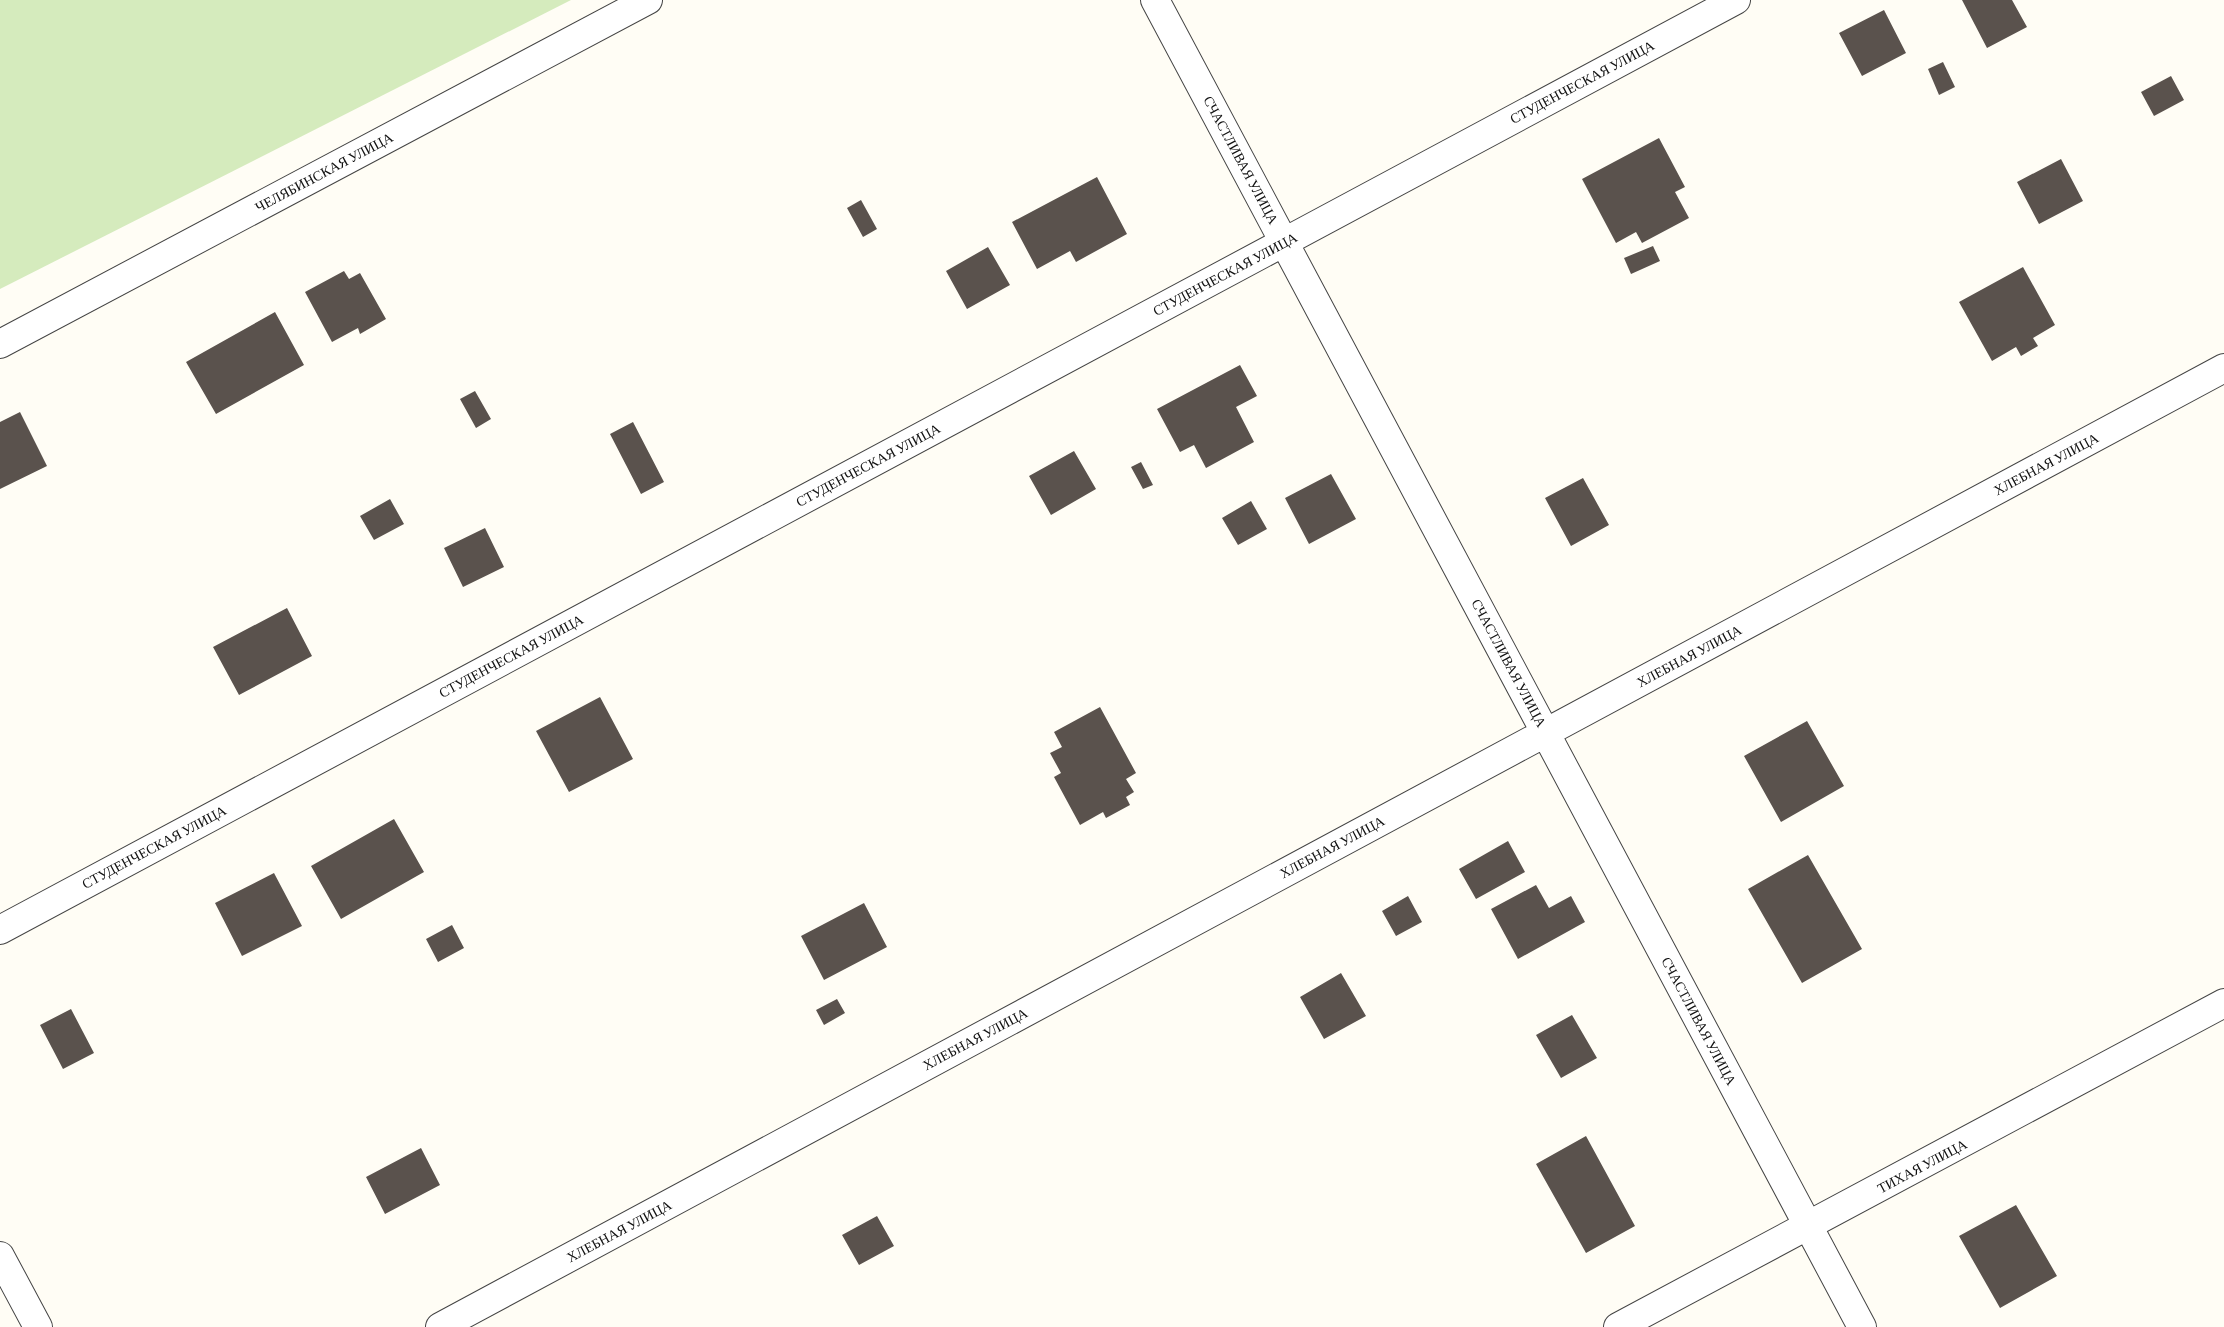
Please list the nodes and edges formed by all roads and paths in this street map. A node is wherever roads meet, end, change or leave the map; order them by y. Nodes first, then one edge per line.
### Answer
1 (648, 0) edge
2 (1156, 0) edge
3 (1736, 0) edge
4 (1284, 242) junction
5 (0, 344) edge
6 (2224, 368) edge
7 (1546, 733) junction
8 (0, 930) edge
9 (2224, 1003) edge
10 (1809, 1226) junction
11 (0, 1256) edge
12 (38, 1327) edge
13 (440, 1327) edge
14 (1618, 1327) edge
15 (1862, 1327) edge

1 - 5 street, ЧЕЛЯБИНСКАЯ УЛИЦА
2 - 4 street, СЧАСТЛИВАЯ УЛИЦА
3 - 4 street, СТУДЕНЧЕСКАЯ УЛИЦА
4 - 7 street, СЧАСТЛИВАЯ УЛИЦА
4 - 8 street, СТУДЕНЧЕСКАЯ УЛИЦА
6 - 7 street, ХЛЕБНАЯ УЛИЦА
7 - 10 street, СЧАСТЛИВАЯ УЛИЦА
7 - 13 street, ХЛЕБНАЯ УЛИЦА
9 - 10 street, ТИХАЯ УЛИЦА
10 - 14 street, ТИХАЯ УЛИЦА
10 - 15 street, СЧАСТЛИВАЯ УЛИЦА
11 - 12 street

